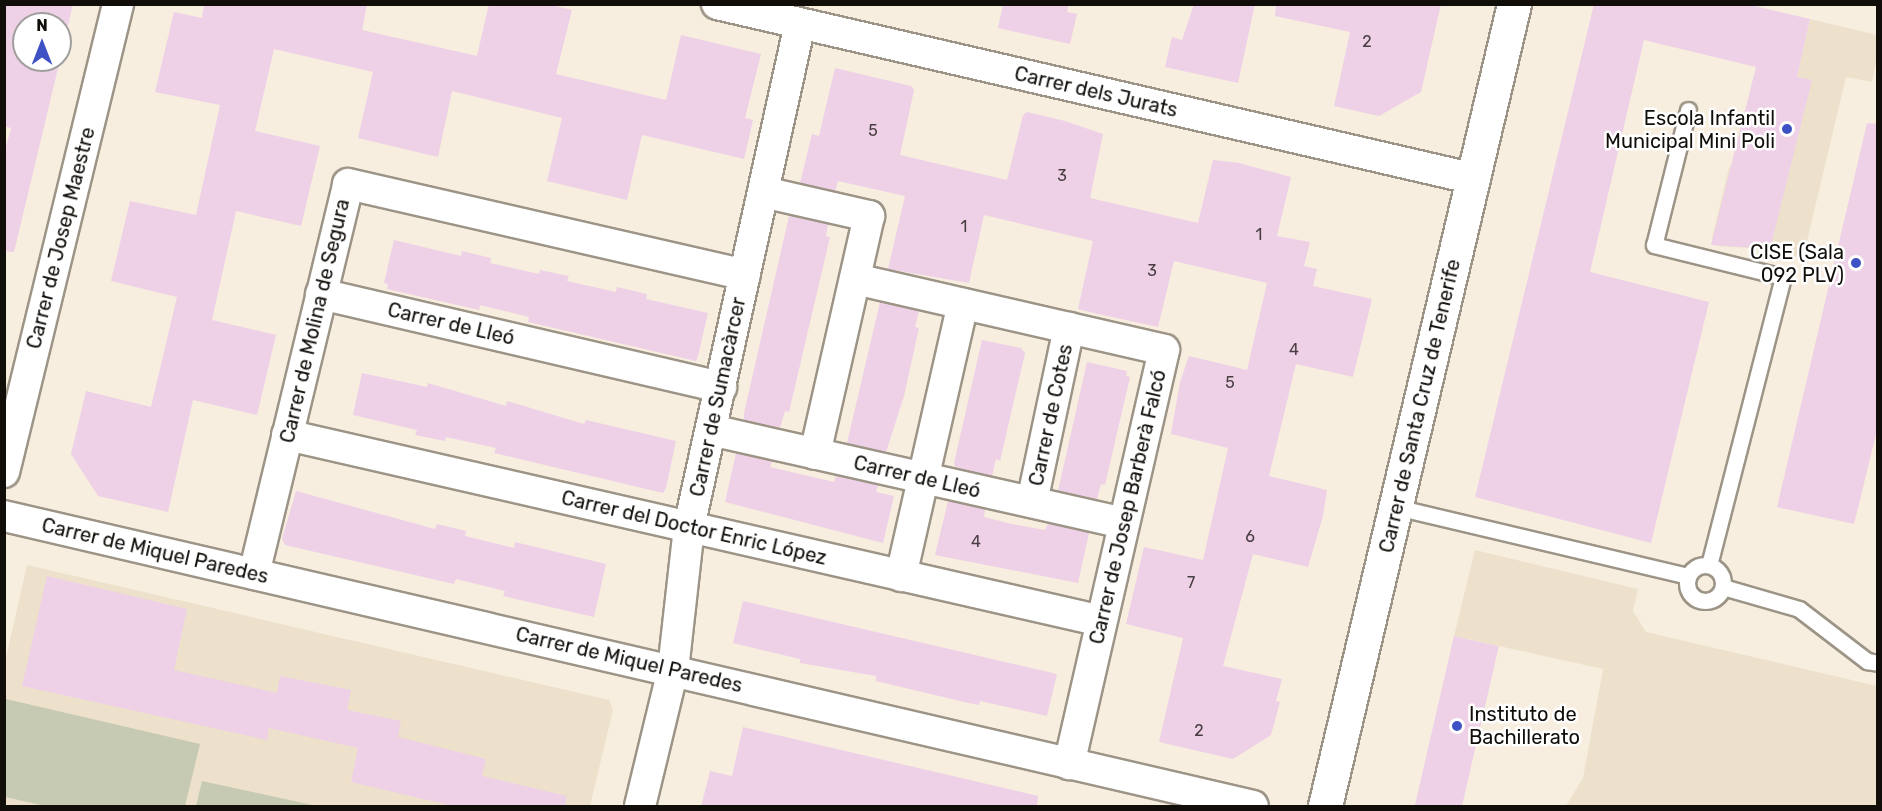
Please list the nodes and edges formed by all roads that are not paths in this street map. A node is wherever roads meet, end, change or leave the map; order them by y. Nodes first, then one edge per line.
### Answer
1 (118, 4) edge
2 (717, 4) edge
3 (1514, 4) edge
4 (800, 24) junction
5 (1688, 110) dead end
6 (1474, 179) junction
7 (763, 192) junction
8 (745, 275) junction
9 (855, 279) junction
10 (321, 294) junction
11 (963, 304) junction
12 (1069, 328) junction
13 (721, 387) junction
14 (711, 430) junction
15 (287, 435) junction
16 (815, 454) junction
17 (4, 472) edge
18 (923, 478) junction
19 (1032, 502) junction
20 (1396, 507) junction
21 (4, 516) edge
22 (1124, 523) junction
23 (689, 527) junction
24 (1709, 565) junction
25 (254, 574) junction
26 (901, 576) junction
27 (1688, 576) junction
28 (1723, 587) junction
29 (1101, 621) junction
30 (1878, 663) edge
31 (673, 670) junction
32 (1069, 764) junction
33 (640, 807) edge
34 (1253, 807) edge
35 (1325, 807) edge

1 - 17 street, Carrer de Josep Maestre
2 - 4 street, Carrer dels Jurats
3 - 6 street, Carrer de Santa Cruz de Tenerife
4 - 6 street, Carrer dels Jurats
4 - 7 street, Carrer de Sumacàrcer
5 - 24 lane
6 - 20 street, Carrer de Santa Cruz de Tenerife
7 - 8 street, Carrer de Sumacàrcer
7 - 9 street
8 - 10 street, Carrer de Molina de Segura
8 - 13 street, Carrer de Sumacàrcer
9 - 11 street, Carrer de Josep Barberà Falcó
9 - 16 street
10 - 13 street, Carrer de Lleó
10 - 15 street, Carrer de Molina de Segura
11 - 12 street, Carrer de Josep Barberà Falcó
11 - 18 street
12 - 19 street, Carrer de Cotes
12 - 22 street, Carrer de Josep Barberà Falcó
13 - 14 street, Carrer de Sumacàrcer
14 - 16 street, Carrer de Lleó
14 - 23 street, Carrer de Sumacàrcer
15 - 23 street, Carrer del Doctor Enric López
15 - 25 street, Carrer de Molina de Segura
16 - 18 street, Carrer de Lleó
18 - 19 street, Carrer de Lleó
18 - 26 street
19 - 22 street, Carrer de Lleó
20 - 27 lane
20 - 35 street, Carrer de Santa Cruz de Tenerife
21 - 25 street, Carrer de Miquel Paredes
22 - 29 street, Carrer de Josep Barberà Falcó
23 - 26 street, Carrer del Doctor Enric López
23 - 31 street, Carrer de Sumacàrcer
24 - 27 lane
24 - 28 lane
25 - 31 street, Carrer de Miquel Paredes
26 - 29 street, Carrer del Doctor Enric López
27 - 28 lane
28 - 30 lane
29 - 32 street, Carrer de Josep Barberà Falcó
31 - 32 street, Carrer de Miquel Paredes
31 - 33 street, Carrer de Sumacàrcer
32 - 34 street, Carrer de Miquel Paredes

